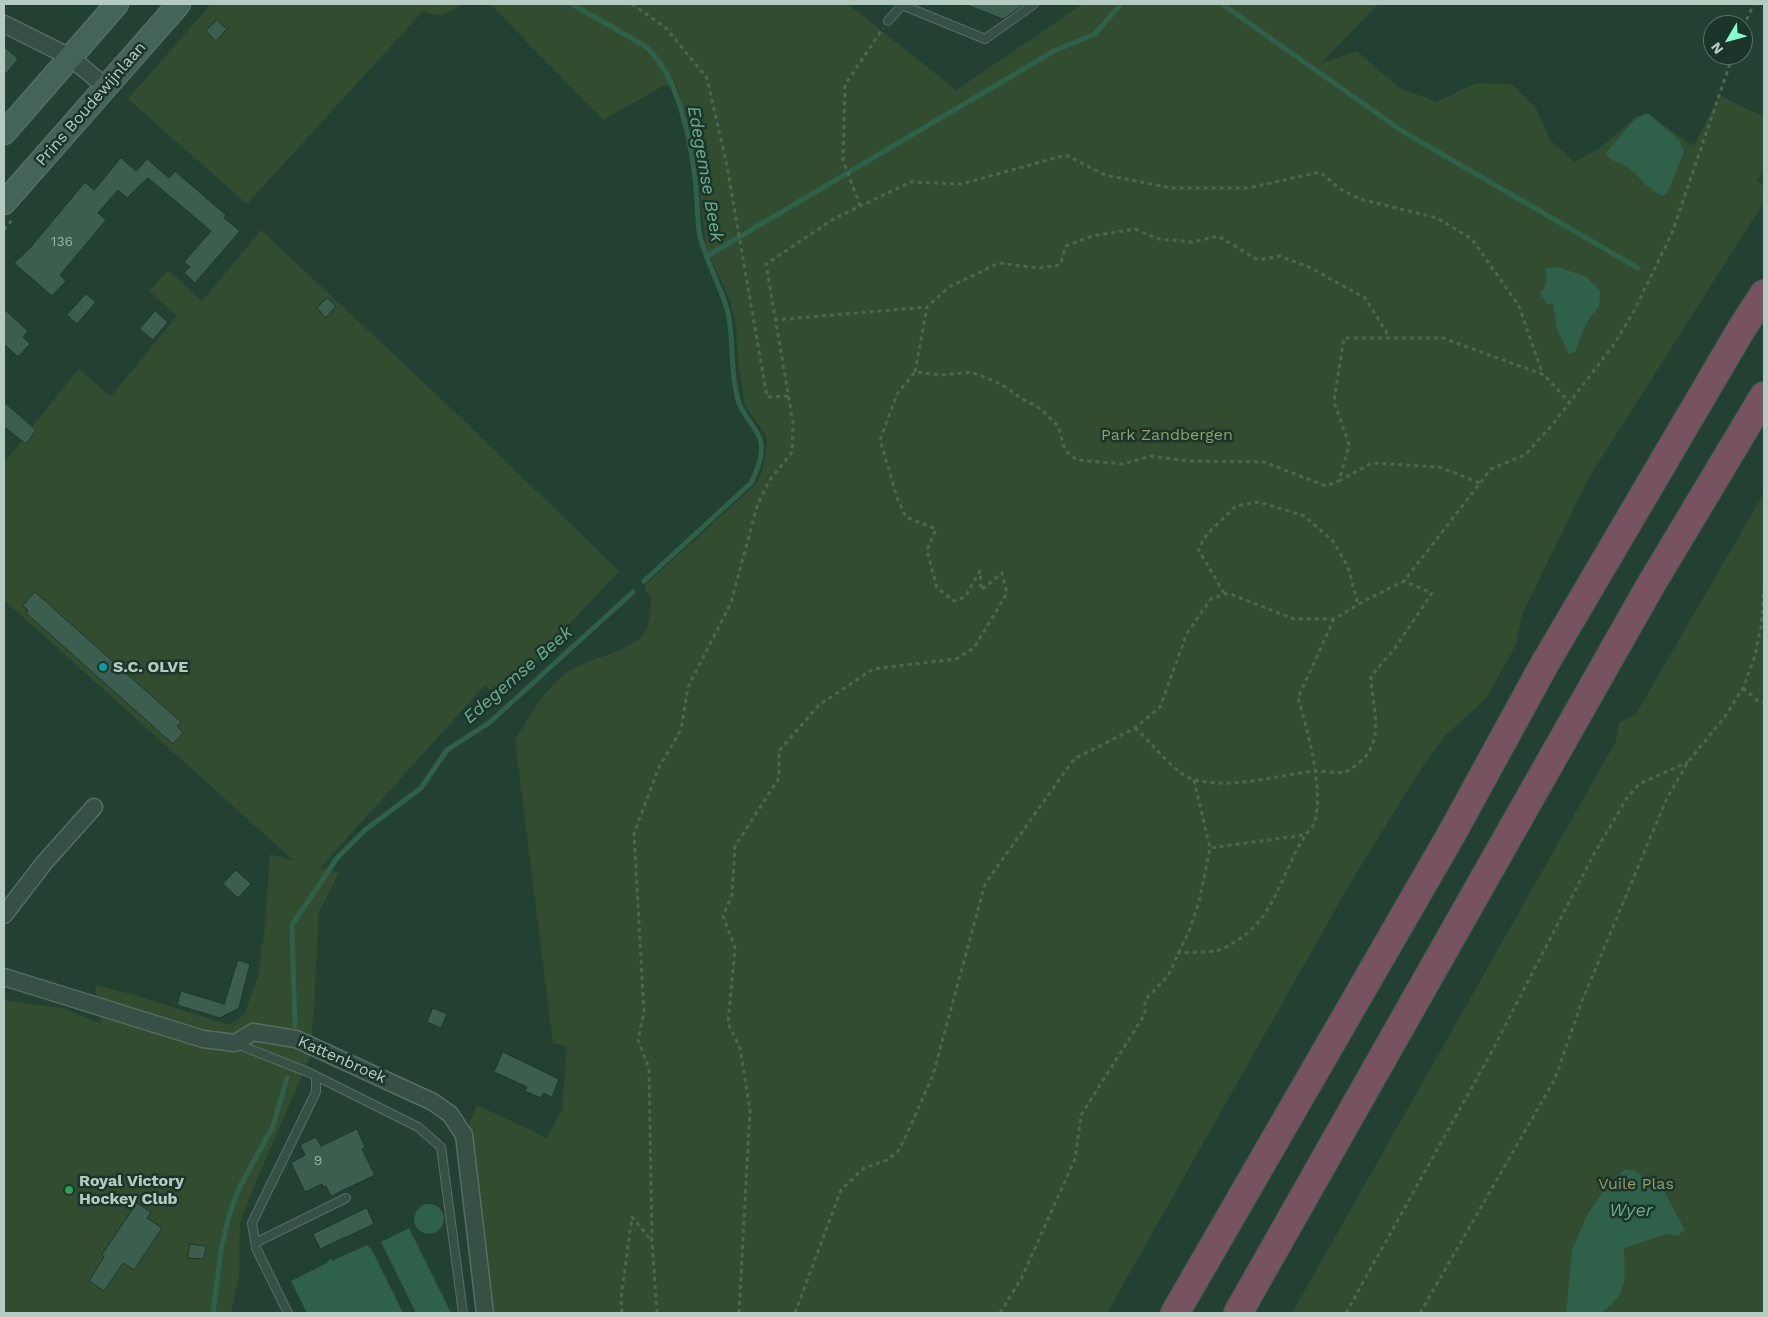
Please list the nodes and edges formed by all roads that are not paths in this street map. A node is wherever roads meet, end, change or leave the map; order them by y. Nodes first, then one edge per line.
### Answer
1 (117, 4) edge
2 (179, 4) edge
3 (901, 4) edge
4 (1034, 4) edge
5 (888, 21) road end
6 (4, 24) edge
7 (70, 57) junction
8 (106, 88) junction
9 (4, 134) edge
10 (4, 204) edge
11 (1764, 294) edge
12 (1764, 396) edge
13 (94, 807) dead end
14 (4, 915) edge
15 (4, 977) edge
16 (235, 1043) junction
17 (316, 1076) junction
18 (346, 1198) dead end
19 (255, 1242) junction
20 (288, 1313) edge
21 (464, 1313) edge
22 (484, 1313) edge
23 (1175, 1313) edge
24 (1238, 1313) edge

1 - 7 main road
2 - 8 main road, Prins Boudewijnlaan
3 - 4 lane
3 - 5 lane
6 - 7 street
7 - 8 street
7 - 9 main road
8 - 10 main road, Prins Boudewijnlaan
11 - 23 highway
12 - 24 highway
13 - 14 street
15 - 16 street
16 - 17 lane
16 - 22 street, Kattenbroek
17 - 19 lane
17 - 21 lane
18 - 19 lane
19 - 20 lane

